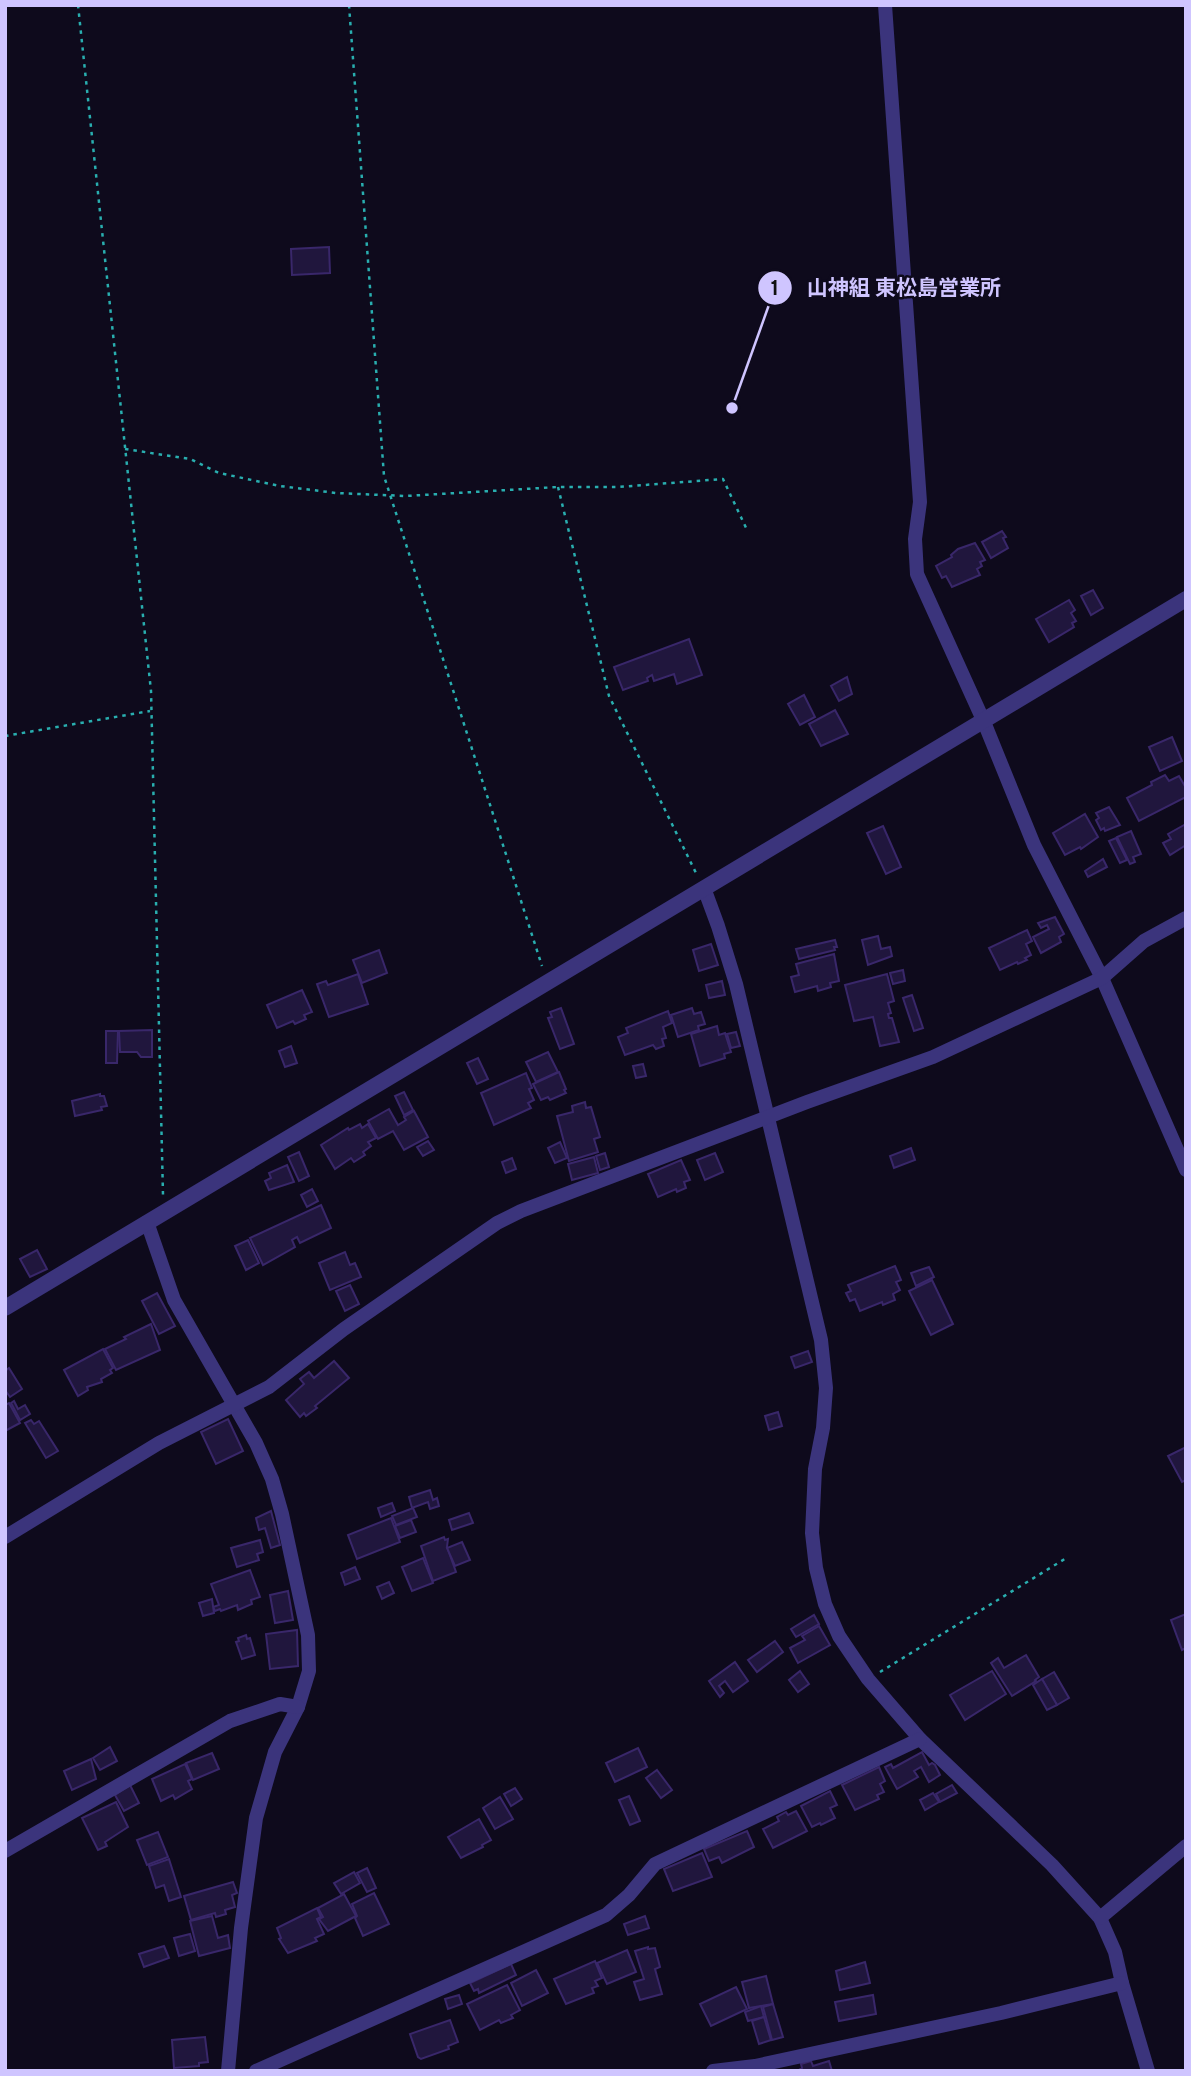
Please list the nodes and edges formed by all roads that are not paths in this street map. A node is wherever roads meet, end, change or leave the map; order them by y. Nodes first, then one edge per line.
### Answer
1 (886, 5) edge
2 (1186, 598) edge
3 (984, 722) junction
4 (704, 888) junction
5 (1186, 918) edge
6 (1102, 978) junction
7 (768, 1117) junction
8 (1186, 1170) edge
9 (147, 1222) junction
10 (5, 1308) edge
11 (235, 1405) junction
12 (5, 1537) edge
13 (298, 1707) junction
14 (920, 1739) junction
15 (1186, 1846) edge
16 (5, 1851) edge
17 (1100, 1918) junction
18 (1122, 1983) junction
19 (228, 2071) edge
20 (256, 2071) edge
21 (713, 2071) edge
22 (1148, 2071) edge

1 - 3 street
2 - 3 street
3 - 4 street
3 - 6 street
4 - 7 street
4 - 9 street
5 - 6 street
6 - 7 street
6 - 8 street
7 - 11 street
7 - 14 street
9 - 10 street
9 - 11 street
11 - 12 street
11 - 13 street
13 - 16 street
13 - 19 street
14 - 17 street
14 - 20 street
15 - 17 street
17 - 18 street
18 - 21 street
18 - 22 street

